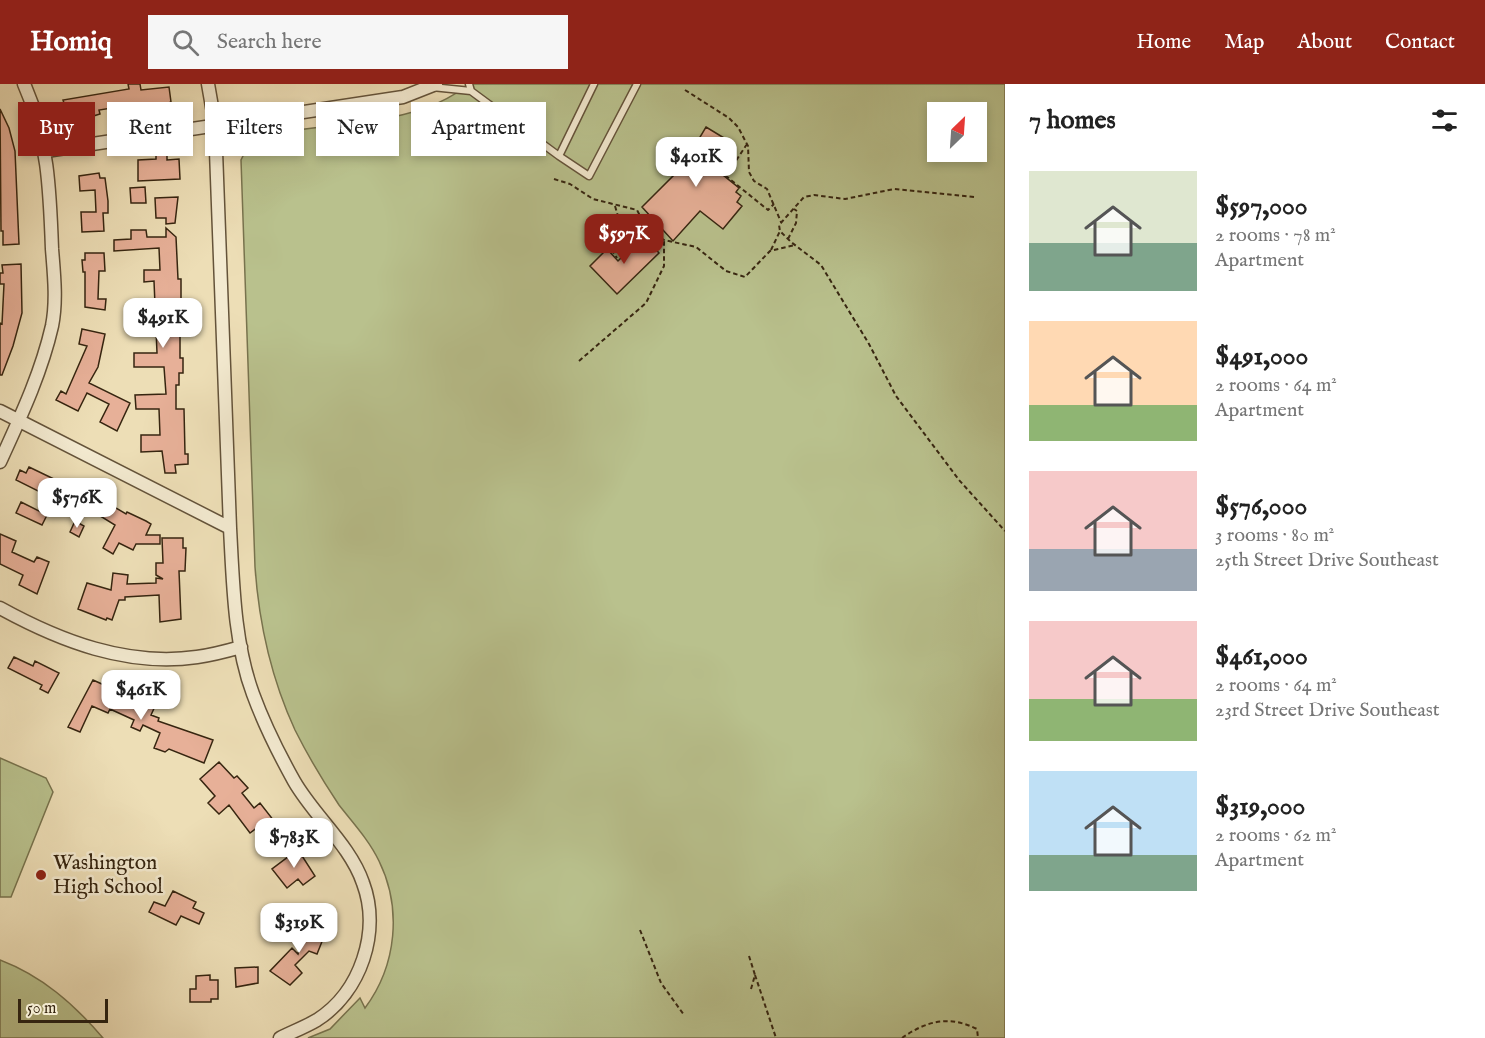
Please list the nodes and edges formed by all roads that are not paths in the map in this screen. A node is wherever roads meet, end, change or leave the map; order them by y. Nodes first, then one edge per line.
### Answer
1 (24, 84) edge
2 (208, 84) edge
3 (469, 84) edge
4 (594, 84) edge
5 (637, 84) edge
6 (433, 86) edge
7 (471, 92) junction
8 (33, 102) edge
9 (211, 102) edge
10 (304, 110) edge
11 (205, 125) edge
12 (95, 143) edge
13 (46, 156) edge
14 (216, 156) edge
15 (559, 156) junction
16 (0, 411) edge
17 (19, 421) junction
18 (0, 462) edge
19 (230, 528) junction
20 (0, 608) edge
21 (242, 647) junction
22 (280, 1038) edge

1 - 8 street
2 - 9 street
3 - 7 lane
4 - 15 lane
5 - 15 lane
6 - 7 lane
6 - 10 street
7 - 15 lane
11 - 12 street
13 - 17 street
14 - 19 street
16 - 17 street
17 - 18 street
17 - 19 street
19 - 21 street
20 - 21 street
21 - 22 street

